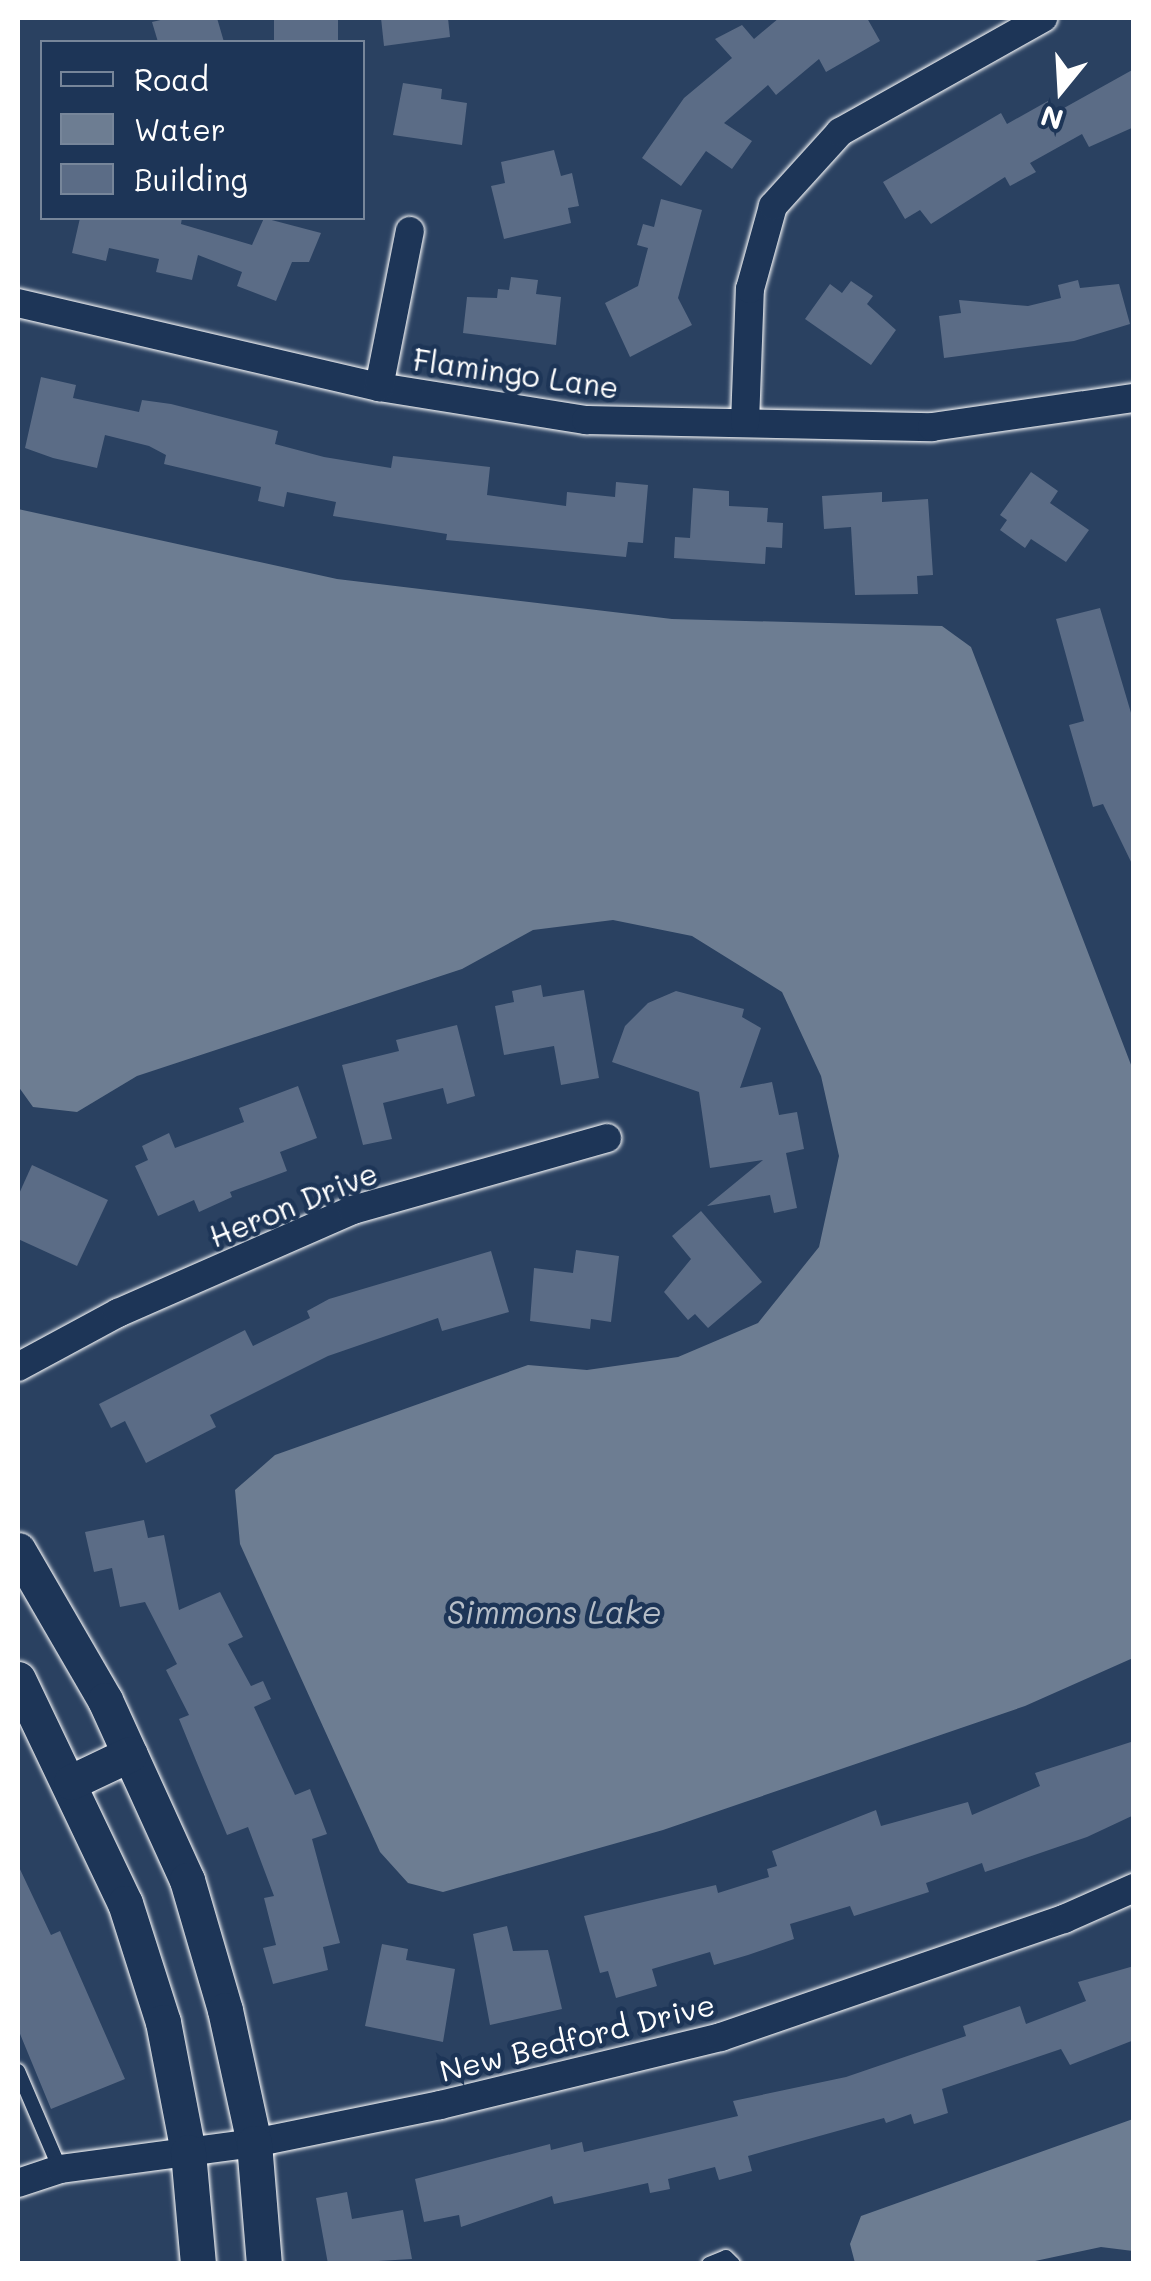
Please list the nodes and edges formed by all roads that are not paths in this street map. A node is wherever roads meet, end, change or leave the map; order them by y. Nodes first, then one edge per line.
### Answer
1 (1042, 18) edge
2 (410, 231) dead end
3 (18, 303) edge
4 (379, 387) junction
5 (1132, 407) edge
6 (745, 423) junction
7 (607, 1138) dead end
8 (18, 1368) edge
9 (18, 1550) edge
10 (18, 1679) edge
11 (130, 1754) junction
12 (70, 1782) junction
13 (1134, 1888) edge
14 (18, 2071) edge
15 (254, 2143) junction
16 (188, 2152) junction
17 (60, 2169) junction
18 (18, 2183) edge
19 (198, 2264) edge
20 (264, 2264) edge
21 (709, 2264) edge
22 (733, 2264) edge

1 - 6 street
2 - 4 street
3 - 4 street, Flamingo Lane
4 - 6 street, Flamingo Lane
5 - 6 street, Flamingo Lane
7 - 8 street, Heron Drive
9 - 11 street
10 - 12 street
11 - 12 street
11 - 15 street
12 - 16 street
13 - 15 street, New Bedford Drive
14 - 17 lane
15 - 16 street, New Bedford Drive
15 - 20 street
16 - 17 street, New Bedford Drive
16 - 19 street
17 - 18 street, New Bedford Drive
21 - 22 lane

